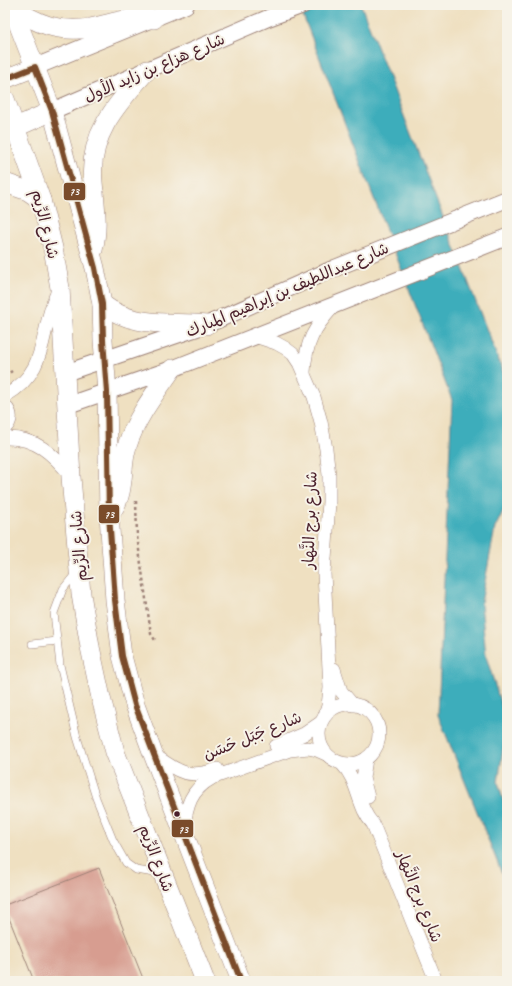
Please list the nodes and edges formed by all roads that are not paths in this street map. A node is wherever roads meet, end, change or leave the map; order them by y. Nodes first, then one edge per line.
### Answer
1 (186, 5) edge
2 (303, 5) edge
3 (12, 6) edge
4 (154, 19) junction
5 (35, 67) junction
6 (147, 70) junction
7 (5, 79) edge
8 (5, 99) edge
9 (52, 111) junction
10 (10, 130) edge
11 (5, 183) edge
12 (41, 200) junction
13 (502, 201) edge
14 (507, 237) edge
15 (92, 255) junction
16 (60, 288) junction
17 (102, 304) junction
18 (334, 306) junction
19 (206, 325) junction
20 (256, 336) junction
21 (105, 360) junction
22 (172, 369) junction
23 (304, 372) junction
24 (65, 374) junction
25 (107, 392) junction
26 (5, 396) edge
27 (68, 405) junction
28 (5, 406) edge
29 (5, 428) edge
30 (5, 438) edge
31 (72, 477) junction
32 (108, 515) junction
33 (80, 568) junction
34 (57, 641) junction
35 (32, 644) dead end
36 (328, 650) junction
37 (353, 705) junction
38 (323, 719) junction
39 (153, 754) junction
40 (326, 754) junction
41 (258, 757) junction
42 (366, 759) junction
43 (342, 764) junction
44 (373, 824) junction
45 (183, 833) junction
46 (163, 874) junction
47 (205, 981) edge
48 (241, 981) edge
49 (436, 981) edge

1 - 4 street
2 - 6 street, شارع هزاع بن زايد الأول
3 - 4 main road
3 - 5 main road, شارع الرِّيم
4 - 5 street
5 - 7 main road
5 - 9 main road, شارع الرِّيم
6 - 9 street, شارع هزاع بن زايد الأول
6 - 15 main road
8 - 10 main road, شارع الرِّيم
9 - 10 main road, شارع هزاع بن زايد الأول
9 - 15 main road, شارع الرِّيم
10 - 12 main road, شارع الرِّيم
11 - 12 main road
12 - 16 main road, شارع الرِّيم
13 - 19 street, شارع عبداللطيف بن إبراهيم المبارك
14 - 18 street, شارع عبداللطيف بن إبراهيم المبارك
15 - 17 main road, شارع الرِّيم
16 - 24 main road, شارع الرِّيم
16 - 26 street
17 - 19 main road
17 - 21 main road, شارع الرِّيم
18 - 20 street, شارع عبداللطيف بن إبراهيم المبارك
18 - 23 street, شارع برج النَّهار
19 - 21 street, شارع عبداللطيف بن إبراهيم المبارك
20 - 22 street, شارع عبداللطيف بن إبراهيم المبارك
20 - 23 street, شارع برج النَّهار
21 - 24 street, شارع عبداللطيف بن إبراهيم المبارك
21 - 25 main road, شارع الرِّيم
22 - 25 street, شارع عبداللطيف بن إبراهيم المبارك
22 - 32 main road
23 - 36 street, شارع برج النَّهار
24 - 27 main road, شارع الرِّيم
25 - 27 street, شارع عبداللطيف بن إبراهيم المبارك
25 - 32 main road, شارع الرِّيم
27 - 31 main road, شارع الرِّيم
28 - 29 street
30 - 31 street
31 - 33 main road, شارع الرِّيم
32 - 39 main road, شارع الرِّيم
33 - 34 lane
33 - 46 main road, شارع الرِّيم
34 - 35 lane
34 - 46 lane
36 - 37 street, شارع برج النَّهار
36 - 38 street, شارع برج النَّهار
37 - 38 street
37 - 42 street
38 - 40 street
38 - 41 street, شارع جَبَل حَسَن
39 - 41 street, شارع جَبَل حَسَن
39 - 45 main road, شارع الرِّيم
40 - 41 street, شارع جَبَل حَسَن
40 - 43 street
41 - 45 street, شارع جَبَل حَسَن
42 - 43 street
42 - 44 street, شارع برج النَّهار
43 - 44 street, شارع برج النَّهار
44 - 49 street, شارع برج النَّهار
45 - 48 main road, شارع الرِّيم
46 - 47 main road, شارع الرِّيم

